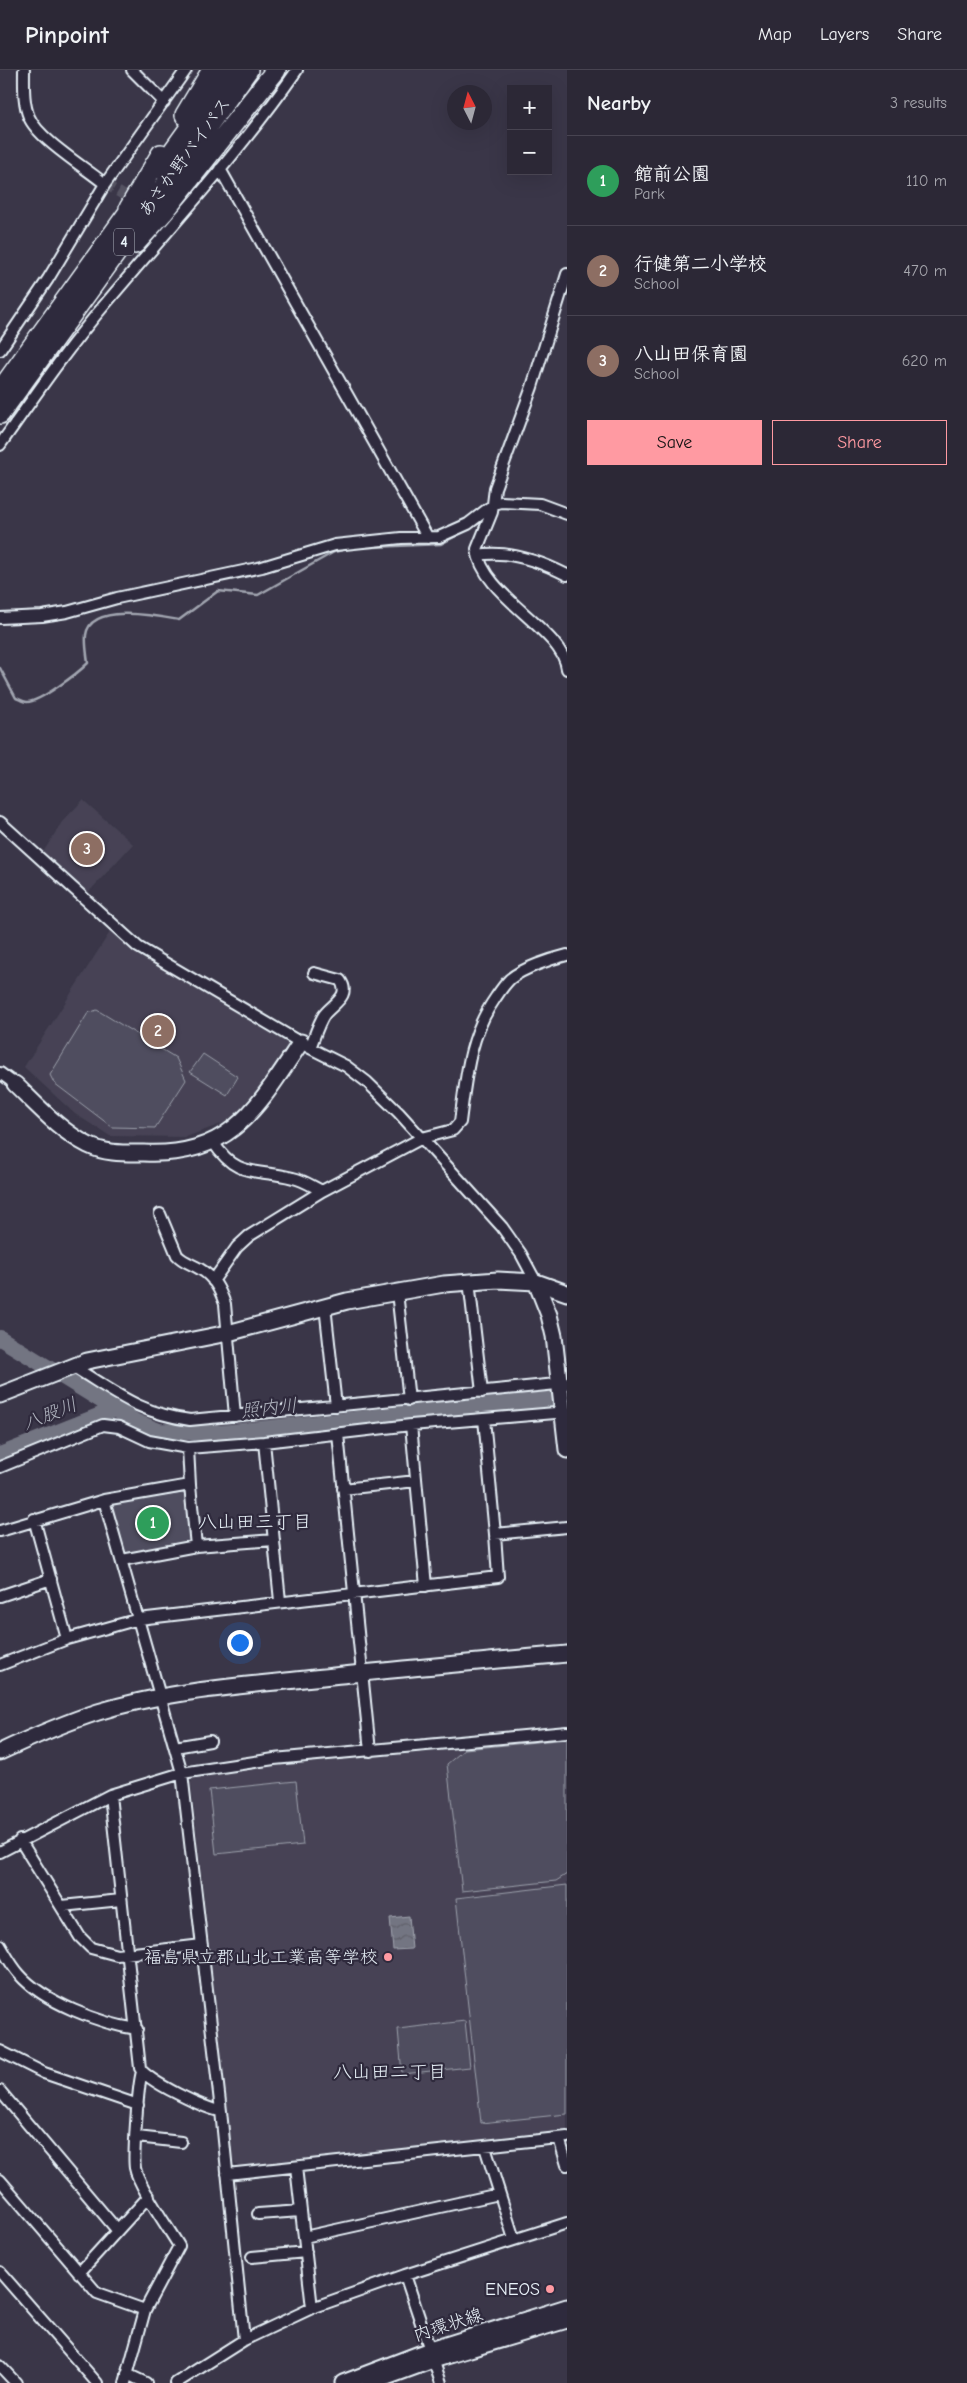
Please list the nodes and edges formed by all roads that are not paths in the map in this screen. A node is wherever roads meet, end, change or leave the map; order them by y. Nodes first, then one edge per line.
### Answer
1 (24, 70) edge
2 (132, 70) edge
3 (186, 70) edge
4 (212, 70) edge
5 (231, 70) edge
6 (248, 70) edge
7 (276, 70) edge
8 (297, 70) edge
9 (164, 102) junction
10 (220, 169) junction
11 (106, 184) junction
12 (113, 234) junction
13 (567, 274) edge
14 (80, 304) junction
15 (0, 350) edge
16 (0, 391) edge
17 (0, 414) edge
18 (0, 445) edge
19 (494, 504) junction
20 (567, 514) edge
21 (428, 538) junction
22 (478, 555) junction
23 (567, 575) edge
24 (0, 618) edge
25 (567, 668) edge
26 (0, 822) edge
27 (567, 955) edge
28 (314, 973) dead end
29 (306, 1045) junction
30 (0, 1073) edge
31 (15, 1084) joint
32 (422, 1138) junction
33 (213, 1142) junction
34 (322, 1191) junction
35 (160, 1214) dead end
36 (213, 1280) junction
37 (469, 1282) junction
38 (536, 1282) junction
39 (397, 1292) junction
40 (567, 1293) edge
41 (325, 1306) junction
42 (228, 1332) junction
43 (72, 1366) junction
44 (564, 1383) edge
45 (482, 1392) junction
46 (0, 1395) edge
47 (409, 1400) junction
48 (336, 1406) junction
49 (565, 1412) edge
50 (235, 1416) junction
51 (484, 1419) junction
52 (411, 1425) junction
53 (338, 1434) junction
54 (264, 1442) junction
55 (188, 1448) junction
56 (567, 1450) edge
57 (0, 1467) edge
58 (416, 1481) junction
59 (190, 1485) junction
60 (343, 1489) junction
61 (104, 1500) junction
62 (34, 1519) junction
63 (567, 1527) edge
64 (0, 1530) edge
65 (495, 1534) junction
66 (274, 1540) junction
67 (196, 1546) junction
68 (122, 1560) junction
69 (50, 1579) junction
70 (426, 1586) junction
71 (354, 1594) junction
72 (0, 1596) edge
73 (280, 1601) junction
74 (139, 1619) junction
75 (67, 1639) junction
76 (567, 1654) edge
77 (0, 1665) edge
78 (363, 1673) junction
79 (161, 1696) junction
80 (567, 1732) edge
81 (210, 1741) dead end
82 (175, 1746) junction
83 (370, 1751) junction
84 (0, 1752) edge
85 (182, 1773) junction
86 (110, 1795) junction
87 (20, 1840) junction
88 (0, 1852) edge
89 (121, 1900) junction
90 (62, 1906) junction
91 (0, 1945) edge
92 (202, 1945) junction
93 (128, 1954) junction
94 (136, 2029) junction
95 (1, 2056) edge
96 (142, 2072) junction
97 (0, 2092) edge
98 (138, 2105) junction
99 (221, 2111) junction
100 (136, 2137) junction
101 (563, 2138) edge
102 (181, 2142) dead end
103 (484, 2147) junction
104 (567, 2165) edge
105 (296, 2167) junction
106 (227, 2174) junction
107 (1, 2183) edge
108 (500, 2194) junction
109 (149, 2196) junction
110 (301, 2211) junction
111 (258, 2214) dead end
112 (567, 2223) edge
113 (117, 2230) junction
114 (304, 2237) junction
115 (514, 2239) junction
116 (306, 2252) junction
117 (252, 2257) dead end
118 (0, 2272) edge
119 (79, 2272) junction
120 (405, 2275) junction
121 (567, 2307) edge
122 (312, 2308) junction
123 (145, 2310) junction
124 (567, 2320) edge
125 (244, 2340) junction
126 (432, 2355) junction
127 (0, 2366) edge
128 (126, 2378) edge
129 (16, 2383) edge
130 (97, 2383) edge
131 (146, 2383) edge
132 (176, 2383) edge
133 (343, 2383) edge
134 (370, 2383) edge
135 (440, 2383) edge

1 - 11 street
2 - 9 street
3 - 9 street
4 - 12 highway
5 - 12 highway, あさか野バイパス / 4
6 - 14 highway, あさか野バイパス / 4
7 - 14 highway
8 - 10 street
9 - 11 street
10 - 18 street
10 - 21 street
11 - 15 street
12 - 16 highway, あさか野バイパス / 4
13 - 19 street
14 - 17 highway, あさか野バイパス / 4
19 - 20 street
19 - 21 street
19 - 22 street
21 - 24 street
22 - 23 street
22 - 25 street
26 - 29 street
27 - 32 street
28 - 29 street
29 - 32 street
29 - 33 street
30 - 31 street
31 - 33 street
32 - 34 street
32 - 38 street
33 - 34 street
34 - 36 street
35 - 36 street
36 - 42 street
37 - 38 street
37 - 39 street
37 - 45 street
38 - 40 street
38 - 44 street
39 - 41 street
39 - 47 street
41 - 42 street
41 - 48 street
42 - 43 street
42 - 50 street
43 - 46 street
43 - 50 street
44 - 45 street
44 - 49 street
45 - 47 street
47 - 48 street
48 - 50 street
49 - 51 street
49 - 56 street
51 - 52 street
51 - 65 street
52 - 53 street
52 - 58 street
53 - 54 street
53 - 60 street
54 - 55 street
54 - 66 street
55 - 57 street
55 - 59 street
58 - 60 street
58 - 70 street
59 - 61 street
59 - 67 street
60 - 71 street
61 - 62 street
61 - 68 street
62 - 64 street
62 - 69 street
63 - 65 street
65 - 70 street
66 - 67 street
66 - 73 street
67 - 68 street
68 - 74 street
69 - 72 street
69 - 75 street
70 - 71 street
71 - 73 street
71 - 78 street
73 - 74 street
74 - 75 street
74 - 79 street
75 - 77 street
76 - 78 street
78 - 79 street
78 - 83 street
79 - 82 street
79 - 84 street
80 - 83 street
81 - 82 street
82 - 85 street
83 - 85 street
85 - 86 street
85 - 92 street
86 - 87 street
86 - 89 street
87 - 88 street
87 - 90 street
89 - 90 street
89 - 93 street
90 - 93 street
91 - 94 street
92 - 93 street
92 - 99 street
93 - 94 street
94 - 96 street
95 - 98 street
96 - 98 street
96 - 99 street
97 - 113 street
98 - 100 street
99 - 106 street
100 - 102 street
100 - 109 street
101 - 103 street
101 - 104 street
103 - 105 street
103 - 108 street
105 - 106 street
105 - 110 street
106 - 125 street
107 - 119 street
108 - 114 street
108 - 115 street
109 - 113 street
109 - 123 street
110 - 111 street
110 - 114 street
112 - 115 street
113 - 119 street
114 - 116 street
115 - 120 street
116 - 117 street
116 - 122 street
118 - 130 street
119 - 123 street
120 - 122 street
120 - 126 street
121 - 126 street, 内環状線
122 - 125 street
123 - 128 street
124 - 126 street
125 - 132 street
126 - 133 street, 内環状線
126 - 134 street
126 - 135 street
127 - 129 street
128 - 131 street

